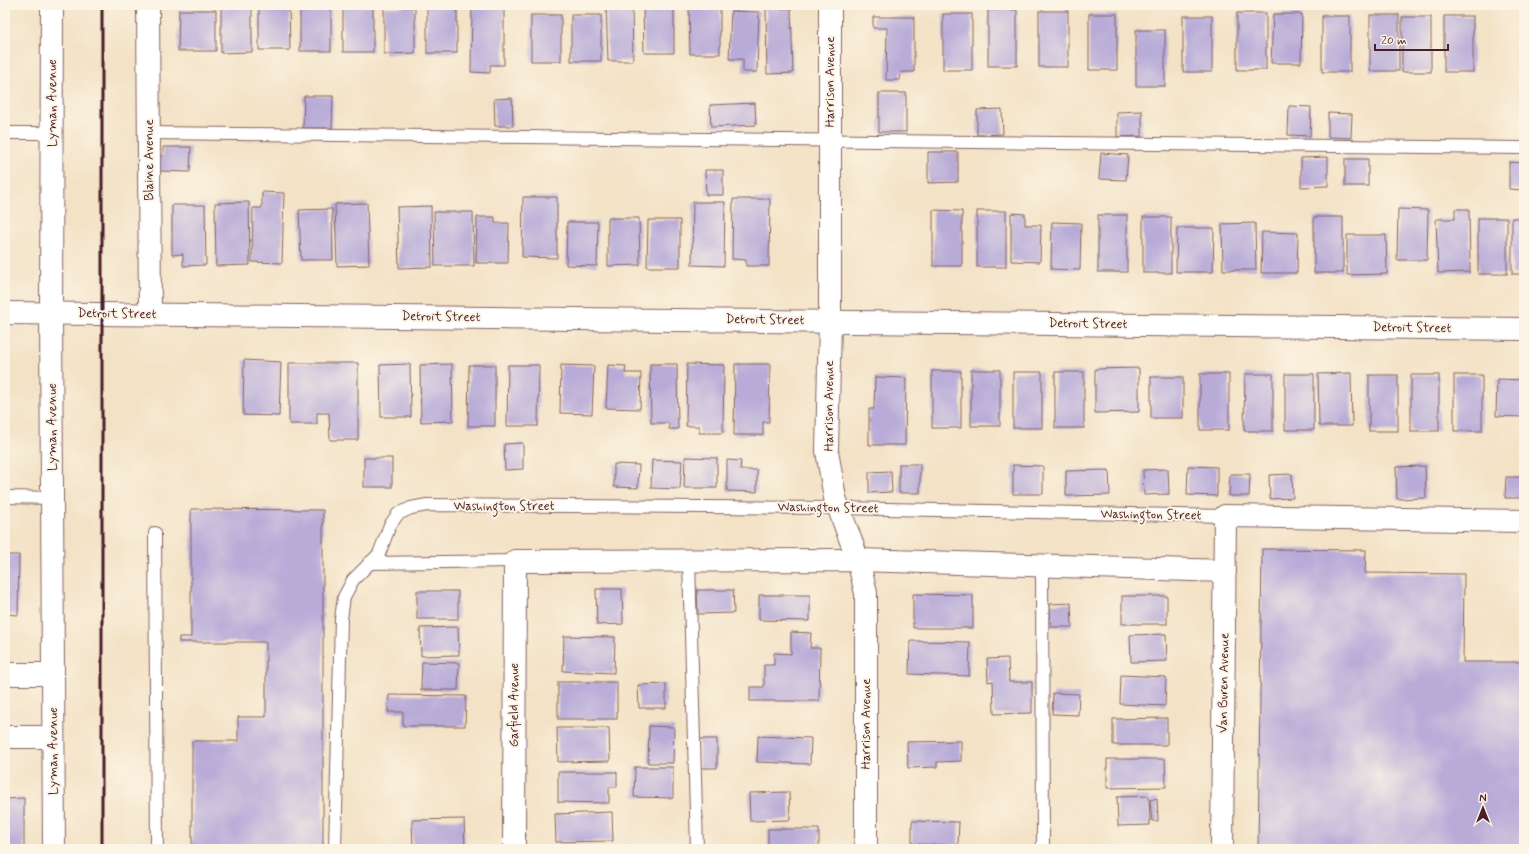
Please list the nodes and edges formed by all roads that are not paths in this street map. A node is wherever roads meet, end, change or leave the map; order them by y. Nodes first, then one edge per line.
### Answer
1 (52, 5) edge
2 (148, 5) edge
3 (830, 5) edge
4 (5, 133) edge
5 (52, 133) junction
6 (149, 133) junction
7 (830, 140) junction
8 (1524, 148) edge
9 (5, 313) edge
10 (51, 313) junction
11 (150, 314) junction
12 (830, 321) junction
13 (1524, 329) edge
14 (5, 497) edge
15 (52, 498) junction
16 (839, 508) junction
17 (1225, 516) junction
18 (1524, 521) edge
19 (155, 533) dead end
20 (689, 560) junction
21 (858, 560) junction
22 (515, 561) junction
23 (370, 563) junction
24 (1042, 565) junction
25 (1225, 571) junction
26 (5, 674) edge
27 (53, 674) junction
28 (5, 737) edge
29 (53, 737) junction
30 (54, 849) edge
31 (157, 849) edge
32 (335, 849) edge
33 (514, 849) edge
34 (696, 849) edge
35 (866, 849) edge
36 (1043, 849) edge
37 (1222, 849) edge

1 - 5 street, Lyman Avenue
2 - 6 street, Blaine Avenue
3 - 7 street, Harrison Avenue
4 - 5 lane
5 - 10 street, Lyman Avenue
6 - 7 lane
6 - 11 street, Blaine Avenue
7 - 8 lane
7 - 12 street, Harrison Avenue
9 - 10 street, Detroit Street
10 - 11 street, Detroit Street
10 - 15 street, Lyman Avenue
11 - 12 street, Detroit Street
12 - 13 street, Detroit Street
12 - 16 street, Harrison Avenue
14 - 15 lane
15 - 27 street, Lyman Avenue
16 - 17 lane, Washington Street
16 - 21 street, Harrison Avenue
16 - 23 lane, Washington Street
17 - 18 street, Washington Street
17 - 25 street, Van Buren Avenue
19 - 31 lane
20 - 21 street
20 - 22 street
20 - 34 lane
21 - 24 street
21 - 35 street, Harrison Avenue
22 - 23 lane
22 - 33 street, Garfield Avenue
23 - 32 lane, Washington Street
24 - 25 street
24 - 36 lane
25 - 37 street, Van Buren Avenue
26 - 27 street
27 - 29 street, Lyman Avenue
28 - 29 street
29 - 30 street, Lyman Avenue

